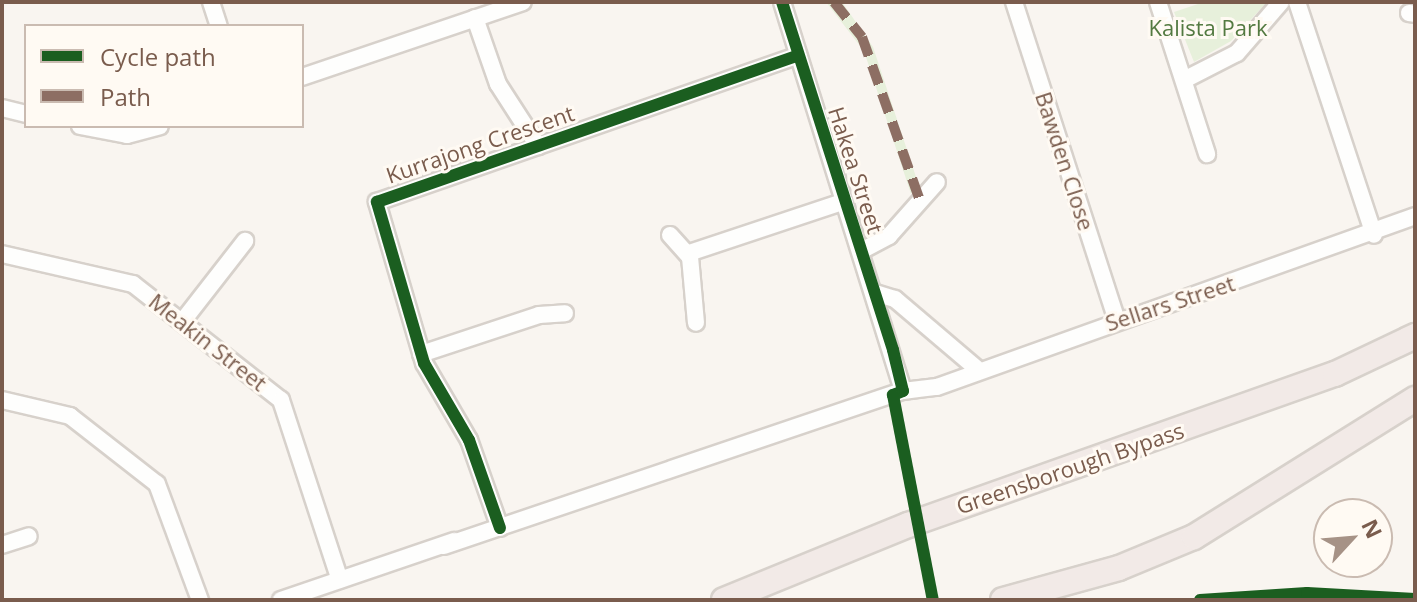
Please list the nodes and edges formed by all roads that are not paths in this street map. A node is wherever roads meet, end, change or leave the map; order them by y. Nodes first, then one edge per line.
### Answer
1 (211, 2) edge
2 (523, 2) edge
3 (782, 2) edge
4 (1014, 2) edge
5 (1158, 2) edge
6 (1281, 2) edge
7 (1297, 2) edge
8 (475, 18) junction
9 (218, 24) edge
10 (798, 55) junction
11 (304, 76) edge
12 (1184, 80) junction
13 (2, 108) edge
14 (24, 114) edge
15 (90, 128) edge
16 (153, 128) edge
17 (538, 146) junction
18 (1207, 154) dead end
19 (937, 182) dead end
20 (845, 201) junction
21 (1415, 216) edge
22 (1415, 223) edge
23 (670, 235) dead end
24 (1374, 235) junction
25 (245, 241) dead end
26 (861, 251) junction
27 (689, 253) junction
28 (2, 254) edge
29 (875, 293) junction
30 (565, 313) dead end
31 (1117, 321) junction
32 (182, 322) junction
33 (696, 323) dead end
34 (1415, 336) edge
35 (421, 354) junction
36 (972, 369) junction
37 (907, 390) junction
38 (1415, 399) edge
39 (2, 400) edge
40 (497, 523) junction
41 (29, 536) dead end
42 (2, 545) edge
43 (344, 579) junction
44 (200, 600) edge
45 (281, 600) edge
46 (724, 600) edge
47 (1003, 600) edge

1 - 9 street
2 - 8 street
3 - 10 street, Hakea Street
4 - 31 street, Bawden Close
5 - 12 street
6 - 12 street
7 - 24 street
8 - 11 street
8 - 17 street
10 - 17 street, Kurrajong Crescent
10 - 20 street, Hakea Street
12 - 18 street
13 - 14 street
15 - 16 street
17 - 35 street, Kurrajong Crescent
19 - 26 street
20 - 26 street, Hakea Street
20 - 27 street
21 - 24 street, Sellars Street
22 - 24 street, Sellars Street
23 - 27 street
24 - 31 street, Sellars Street
25 - 32 street
26 - 29 street, Hakea Street
27 - 33 street
28 - 32 street, Meakin Street
29 - 36 street
29 - 37 street, Hakea Street
30 - 35 street
31 - 36 street, Sellars Street
32 - 43 street, Meakin Street
34 - 46 highway, Greensborough Bypass
35 - 40 street, Kurrajong Crescent
36 - 37 street, Sellars Street
37 - 40 street, Sellars Street
38 - 47 highway
39 - 44 street
40 - 43 street, Sellars Street
41 - 42 street
43 - 45 street, Sellars Street

